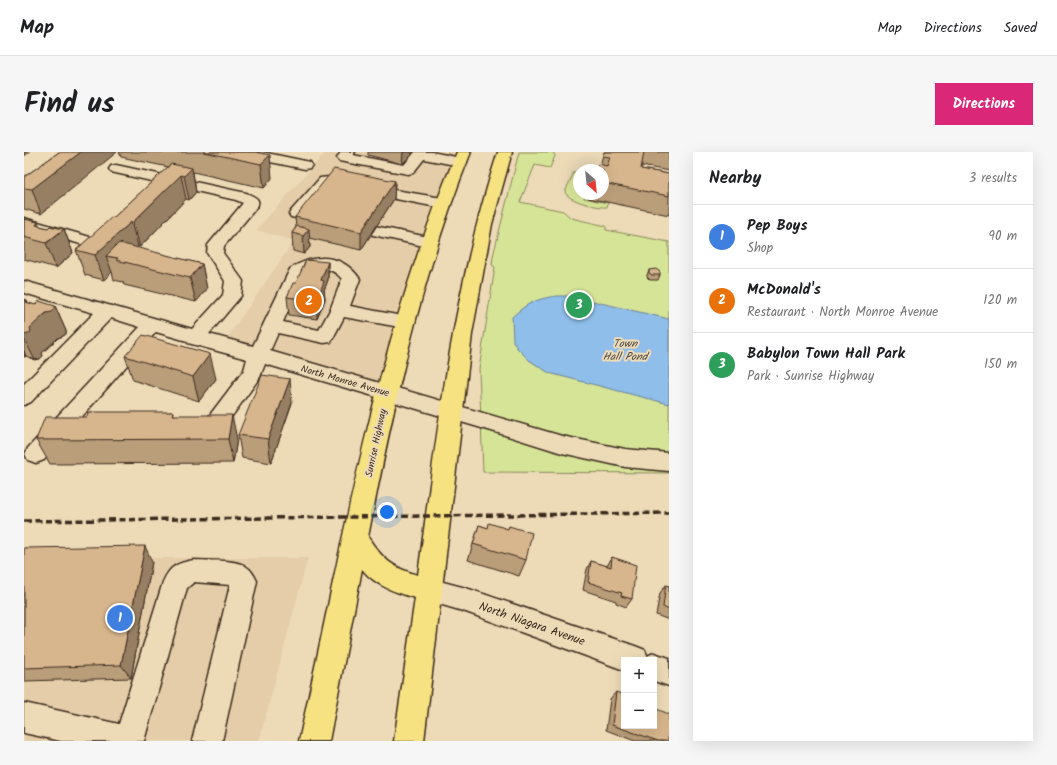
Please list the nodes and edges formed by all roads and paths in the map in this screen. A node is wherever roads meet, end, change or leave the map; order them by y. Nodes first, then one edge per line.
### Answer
1 (241, 152) edge
2 (348, 152) edge
3 (505, 152) edge
4 (421, 153) edge
5 (462, 157) edge
6 (306, 165) dead end
7 (116, 169) dead end
8 (444, 199) junction
9 (24, 223) edge
10 (84, 240) edge
11 (428, 242) junction
12 (24, 287) edge
13 (339, 310) junction
14 (107, 311) junction
15 (404, 322) junction
16 (152, 325) junction
17 (273, 326) junction
18 (195, 338) junction
19 (258, 356) junction
20 (387, 393) junction
21 (24, 398) edge
22 (451, 411) junction
23 (217, 420) edge
24 (36, 454) dead end
25 (669, 462) edge
26 (356, 539) junction
27 (428, 590) junction
28 (627, 657) edge
29 (657, 668) edge
30 (669, 672) edge
31 (24, 718) edge
32 (128, 741) edge
33 (207, 741) edge
34 (314, 741) edge
35 (409, 741) edge

1 - 6 street
2 - 4 street
3 - 22 highway
4 - 5 street
5 - 8 highway, Sunrise Highway
7 - 18 street
8 - 11 highway, Sunrise Highway
8 - 11 street
9 - 10 street
11 - 15 highway, Sunrise Highway
12 - 14 street, North Monroe Avenue
13 - 15 street
13 - 17 street
13 - 17 street
14 - 16 street, North Monroe Avenue
14 - 21 street
15 - 20 highway, Sunrise Highway
16 - 18 street, North Monroe Avenue
16 - 24 street
17 - 19 street
18 - 19 street, North Monroe Avenue
19 - 20 street, North Monroe Avenue
19 - 23 street
20 - 22 street, North Monroe Avenue
20 - 26 highway, Sunrise Highway
22 - 25 street, North Monroe Avenue
22 - 27 highway
26 - 27 highway
26 - 34 highway, Sunrise Highway
27 - 28 street, North Niagara Avenue
27 - 35 highway
29 - 30 street
31 - 32 street
32 - 33 street

